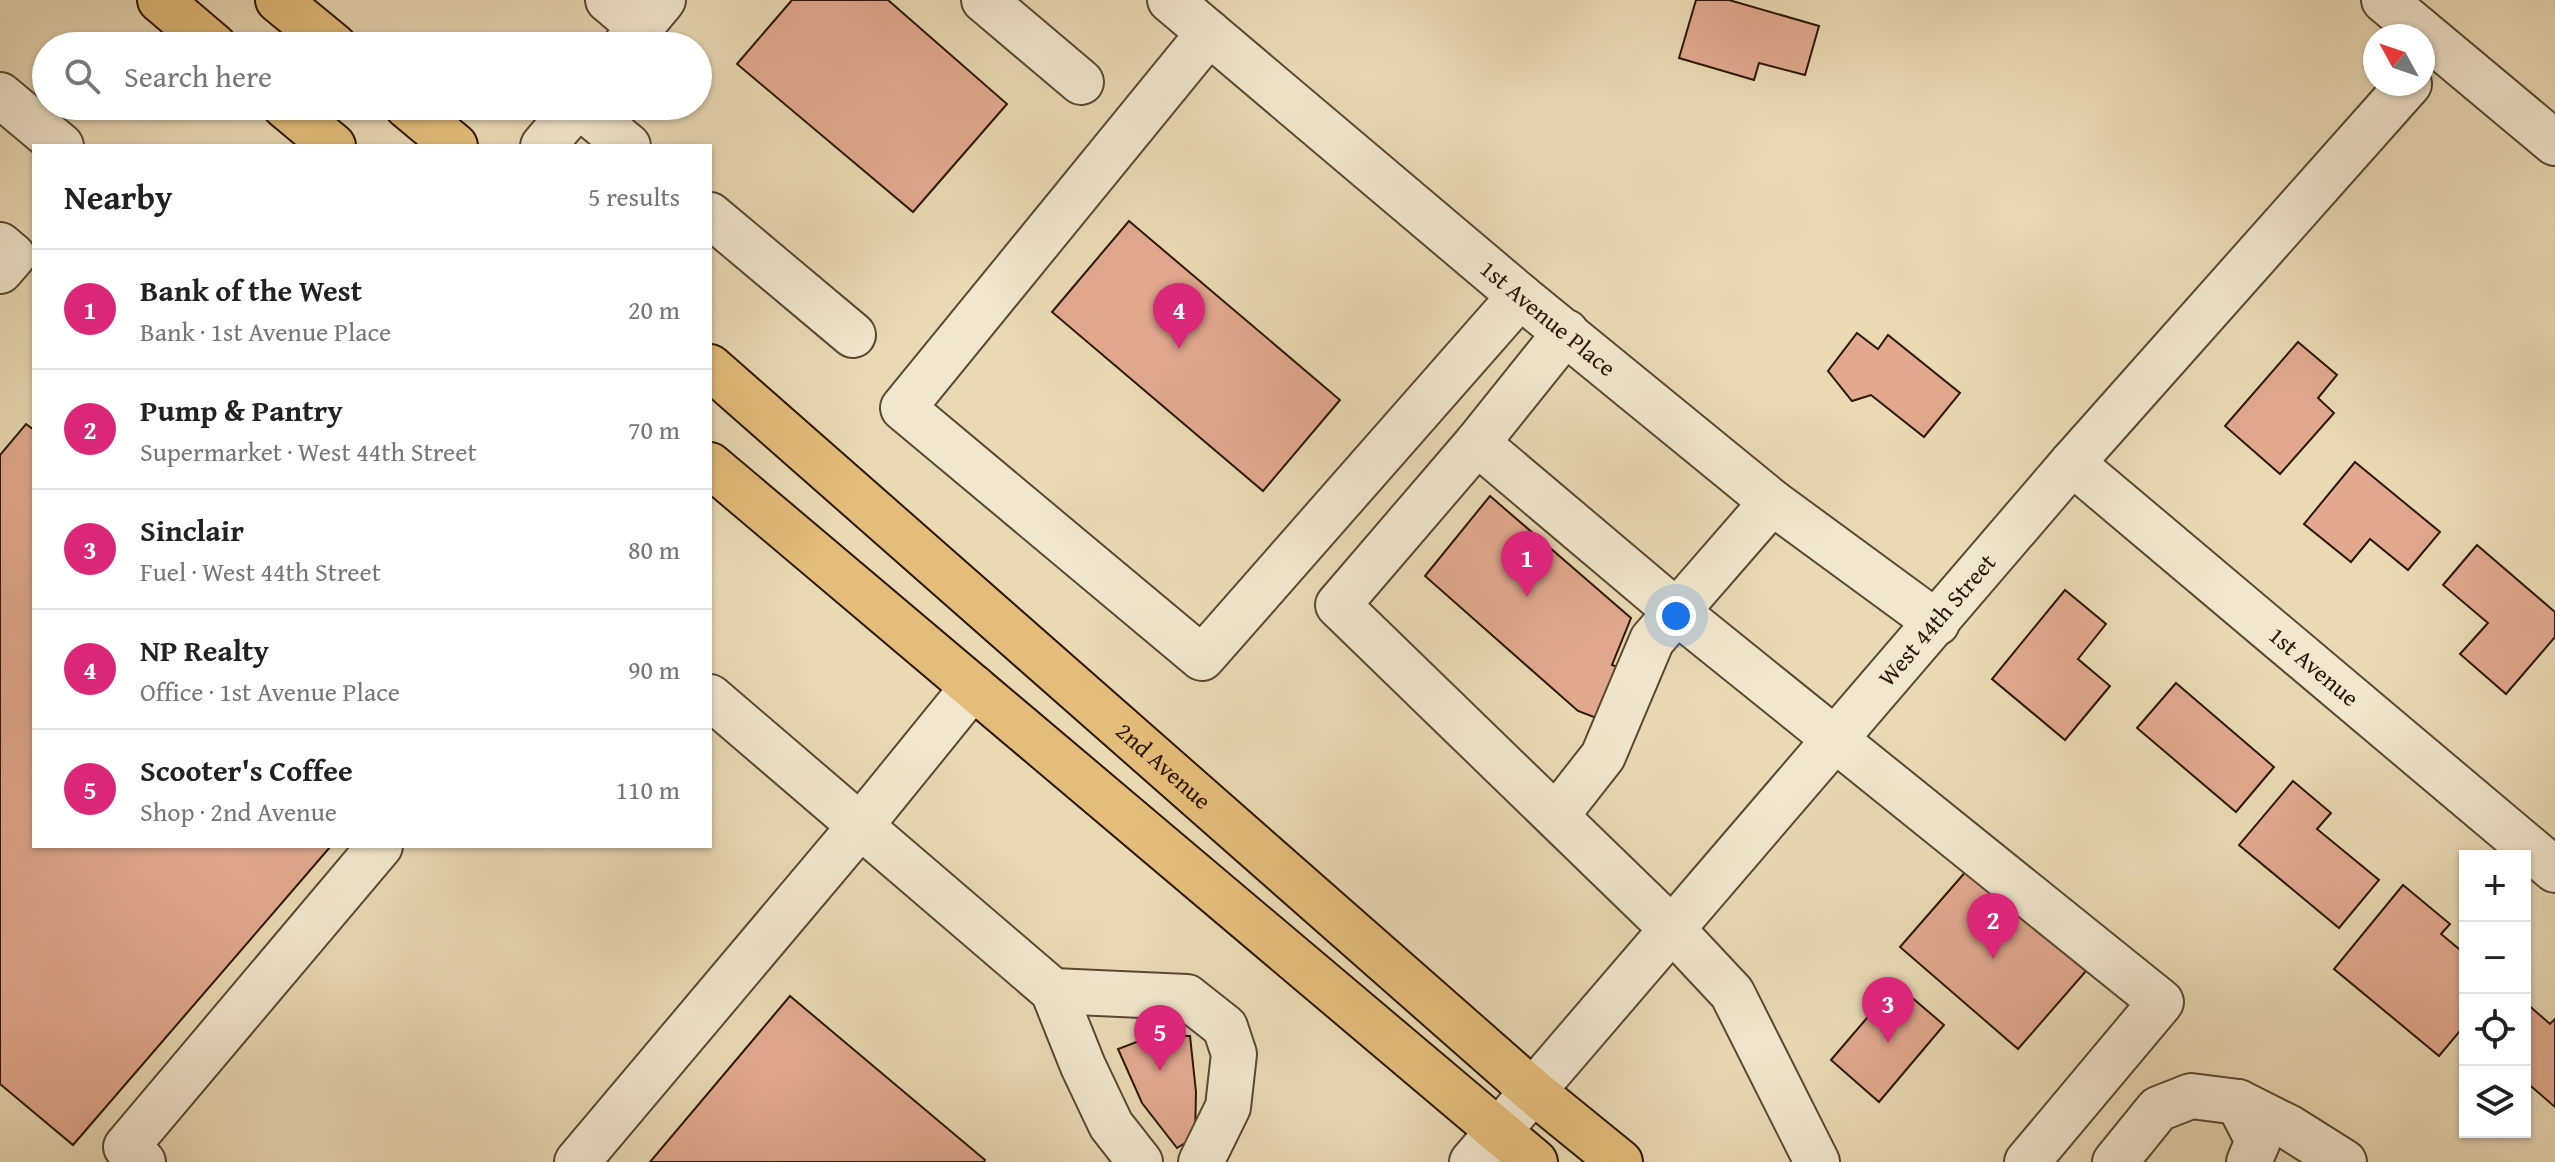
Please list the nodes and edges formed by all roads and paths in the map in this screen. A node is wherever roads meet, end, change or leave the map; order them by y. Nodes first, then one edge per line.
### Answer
1 (160, 0) edge
2 (278, 0) edge
3 (984, 0) edge
4 (1170, 0) edge
5 (2384, 0) edge
6 (2404, 24) edge
7 (198, 32) edge
8 (317, 32) edge
9 (1209, 33) junction
10 (2435, 60) edge
11 (1081, 82) dead end
12 (0, 95) edge
13 (2398, 96) edge
14 (302, 120) edge
15 (424, 120) edge
16 (566, 120) edge
17 (596, 120) edge
18 (2555, 143) edge
19 (59, 144) edge
20 (331, 144) edge
21 (453, 144) edge
22 (545, 144) edge
23 (626, 144) edge
24 (712, 217) edge
25 (0, 245) edge
26 (0, 271) edge
27 (1520, 296) junction
28 (1566, 332) junction
29 (853, 335) dead end
30 (712, 369) edge
31 (1477, 443) junction
32 (2072, 463) junction
33 (712, 467) edge
34 (1772, 502) junction
35 (1677, 612) junction
36 (1937, 623) junction
37 (973, 687) junction
38 (712, 699) edge
39 (1837, 739) junction
40 (1556, 816) junction
41 (861, 825) junction
42 (378, 848) edge
43 (2555, 870) edge
44 (1673, 930) junction
45 (1053, 991) junction
46 (1534, 1092) junction
47 (2238, 1102) junction
48 (1486, 1147) edge
49 (143, 1162) edge
50 (577, 1162) edge
51 (1140, 1162) edge
52 (1201, 1162) edge
53 (1535, 1162) edge
54 (1620, 1162) edge
55 (1817, 1162) edge
56 (2027, 1162) edge
57 (2115, 1162) edge
58 (2249, 1162) edge
59 (2344, 1162) edge

1 - 7 main road
2 - 8 main road
3 - 11 street
4 - 9 street, 1st Avenue Place
5 - 6 street
9 - 27 street, 1st Avenue Place
9 - 27 street
10 - 18 street
12 - 19 street
13 - 32 street, West 44th Street
14 - 20 main road
15 - 21 main road
16 - 22 street
17 - 23 street
24 - 29 street
25 - 26 street
27 - 28 street, 1st Avenue Place
28 - 31 street
28 - 34 street, 1st Avenue Place
30 - 46 main road, 2nd Avenue
31 - 35 street
31 - 40 street
32 - 36 street, West 44th Street
32 - 43 street, 1st Avenue
33 - 37 main road
34 - 35 street
34 - 36 street, 1st Avenue Place
35 - 39 street
35 - 40 street
36 - 39 street, West 44th Street
37 - 41 street
37 - 48 main road
38 - 41 street
39 - 44 street, West 44th Street
39 - 56 street
40 - 44 street
41 - 45 street
41 - 50 street
42 - 49 street
44 - 46 street, West 44th Street
44 - 55 street
45 - 51 street
45 - 52 street
46 - 48 street, West 44th Street
46 - 54 main road, 2nd Avenue
47 - 57 street
47 - 58 street
47 - 59 street
48 - 53 main road

